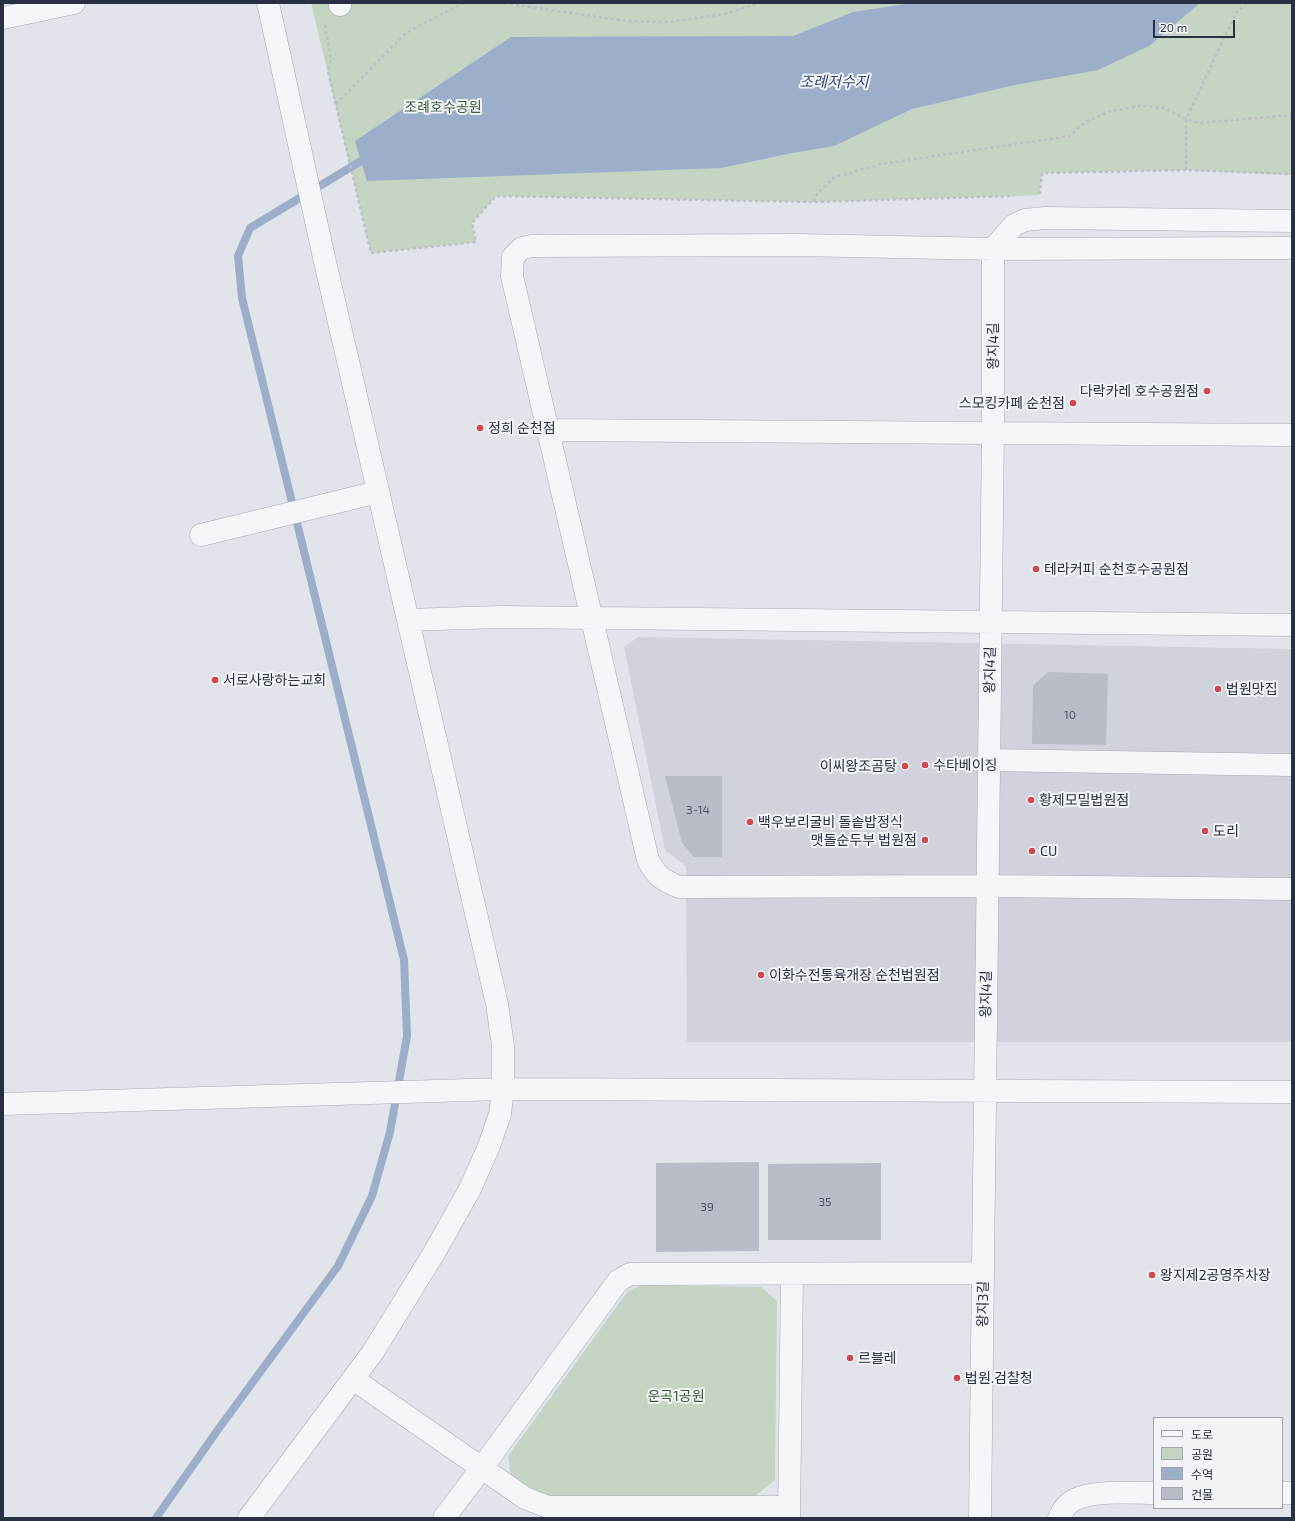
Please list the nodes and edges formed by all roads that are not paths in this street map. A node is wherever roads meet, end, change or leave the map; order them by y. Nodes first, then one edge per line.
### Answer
1 (74, 3) edge
2 (268, 3) edge
3 (3, 18) edge
4 (1292, 221) edge
5 (1292, 248) edge
6 (993, 249) junction
7 (548, 430) junction
8 (993, 432) junction
9 (1292, 435) edge
10 (378, 492) junction
11 (201, 535) dead end
12 (591, 618) junction
13 (408, 620) junction
14 (990, 622) junction
15 (1292, 625) edge
16 (989, 760) junction
17 (1292, 765) edge
18 (987, 886) junction
19 (1292, 888) edge
20 (503, 1089) junction
21 (985, 1090) junction
22 (1292, 1092) edge
23 (3, 1104) edge
24 (983, 1273) junction
25 (792, 1274) junction
26 (353, 1379) junction
27 (481, 1469) junction
28 (1153, 1493) edge
29 (789, 1513) edge
30 (249, 1518) edge
31 (444, 1518) edge
32 (980, 1518) edge
33 (1059, 1518) edge

1 - 3 street
2 - 10 street
4 - 6 street
5 - 6 street
6 - 7 street
6 - 8 street, 왕지4길
7 - 8 street
7 - 12 street
8 - 9 street
8 - 14 street, 왕지4길
10 - 11 street
10 - 13 street
12 - 13 street
12 - 14 street
12 - 18 street
13 - 20 street
14 - 15 street
14 - 16 street, 왕지4길
16 - 17 street
16 - 18 street, 왕지4길
18 - 19 street
18 - 21 street, 왕지4길
20 - 21 street
20 - 23 street
20 - 26 street
21 - 22 street
21 - 24 street, 왕지3길
24 - 25 street
24 - 32 street, 왕지3길
25 - 27 street
25 - 29 street
26 - 27 street
26 - 30 street
27 - 29 street
27 - 31 street
28 - 33 street

